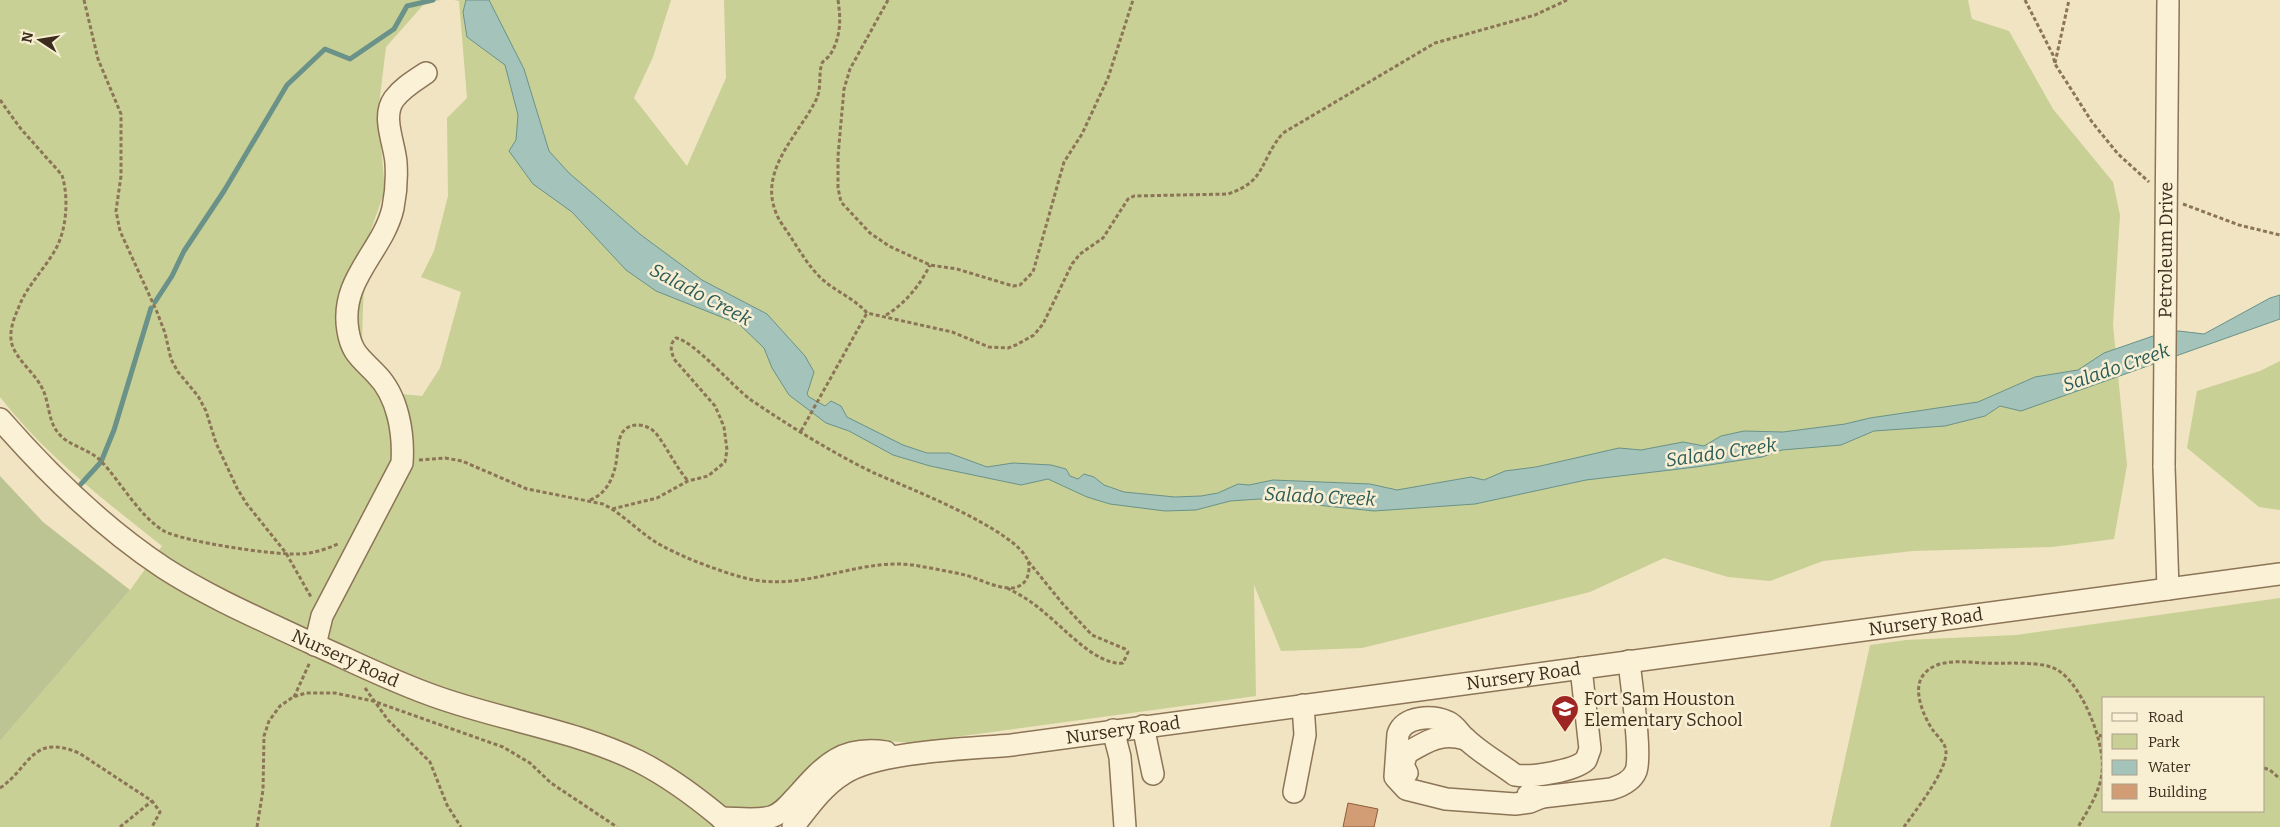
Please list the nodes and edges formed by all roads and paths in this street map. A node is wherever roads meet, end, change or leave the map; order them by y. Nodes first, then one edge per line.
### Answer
1 (84, 0) edge
2 (838, 0) edge
3 (888, 0) edge
4 (1133, 0) edge
5 (1567, 0) edge
6 (2025, 0) edge
7 (2069, 0) edge
8 (2168, 0) edge
9 (2055, 64) junction
10 (426, 73) dead end
11 (0, 100) edge
12 (2155, 187) dead end
13 (2179, 201) dead end
14 (2280, 235) edge
15 (930, 265) junction
16 (868, 313) junction
17 (886, 315) junction
18 (0, 419) edge
19 (801, 430) junction
20 (402, 463) junction
21 (688, 482) junction
22 (589, 500) junction
23 (612, 509) junction
24 (340, 543) dead end
25 (286, 553) junction
26 (1028, 561) junction
27 (2280, 574) edge
28 (1006, 588) junction
29 (2168, 589) junction
30 (322, 616) junction
31 (315, 645) junction
32 (1629, 661) junction
33 (1581, 668) junction
34 (363, 684) dead end
35 (293, 697) junction
36 (373, 701) junction
37 (1303, 705) junction
38 (1143, 726) junction
39 (1113, 730) junction
40 (2099, 735) junction
41 (2102, 736) edge
42 (908, 755) junction
43 (2102, 762) edge
44 (2265, 768) edge
45 (1153, 774) dead end
46 (2102, 774) edge
47 (2280, 779) edge
48 (0, 788) edge
49 (1294, 792) dead end
50 (152, 801) junction
51 (726, 822) edge
52 (801, 822) edge
53 (120, 827) edge
54 (152, 827) edge
55 (257, 827) edge
56 (461, 827) edge
57 (617, 827) edge
58 (1125, 827) edge
59 (1904, 827) edge
60 (2078, 827) edge

1 - 25 path
2 - 16 path
3 - 15 path
4 - 15 path
5 - 17 path
6 - 9 path
7 - 9 path
8 - 29 street, Petroleum Drive, bridge
9 - 12 path
10 - 20 street
11 - 25 path
13 - 14 path
15 - 17 path
16 - 17 path
16 - 19 path
18 - 31 street, Nursery Road
19 - 21 path
19 - 26 path
20 - 22 path
20 - 30 street
21 - 22 path
21 - 23 path
22 - 23 path
23 - 28 path
24 - 25 path
25 - 30 path
26 - 28 path
26 - 28 path
27 - 29 street, Nursery Road
29 - 32 street, Nursery Road
30 - 31 street
31 - 35 path
31 - 51 street, Nursery Road
32 - 33 street, Nursery Road
32 - 33 street
33 - 37 street, Nursery Road
34 - 36 path
35 - 36 path
35 - 55 path
36 - 56 path
36 - 57 path
37 - 38 street, Nursery Road
37 - 49 street
38 - 39 street, Nursery Road
38 - 45 street
39 - 42 street, Nursery Road
39 - 58 street
40 - 41 path
40 - 43 path
40 - 59 path
42 - 51 street
42 - 52 street, Nursery Road
44 - 47 path
46 - 60 path
48 - 50 path
50 - 53 path
50 - 54 path

